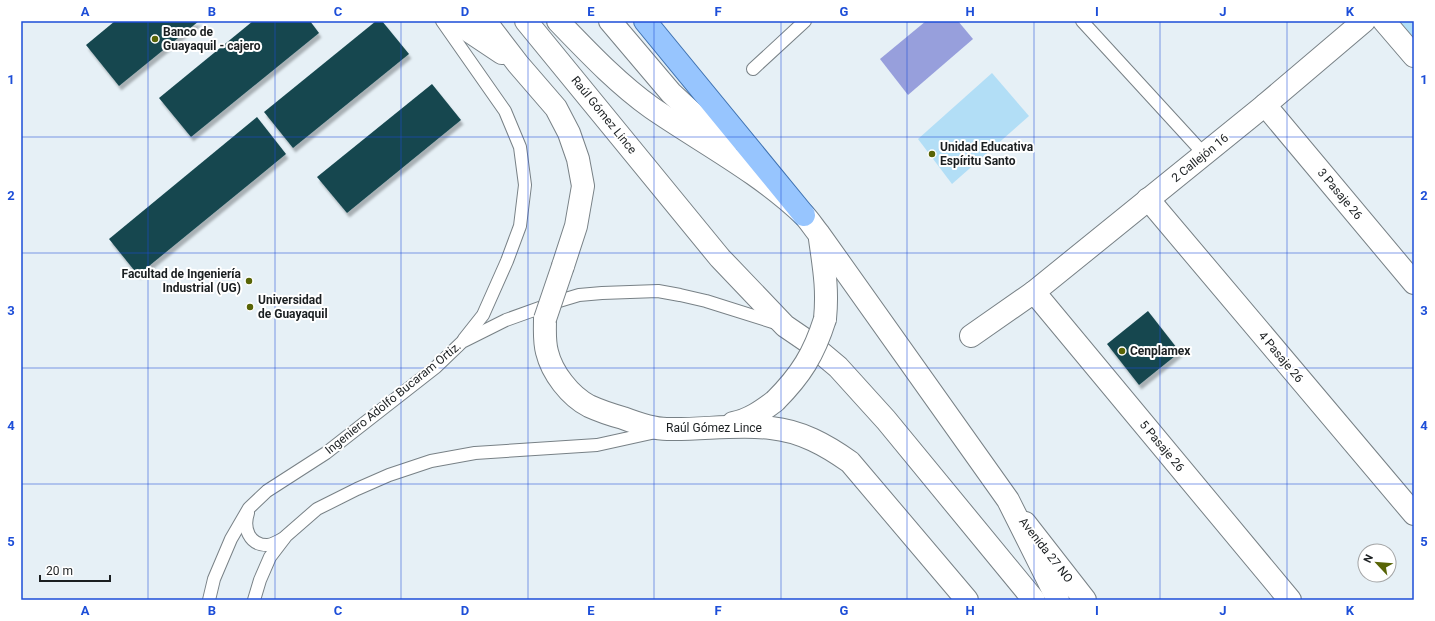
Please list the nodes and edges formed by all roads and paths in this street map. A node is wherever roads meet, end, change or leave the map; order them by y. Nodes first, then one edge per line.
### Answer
1 (442, 21) edge
2 (454, 21) edge
3 (485, 21) edge
4 (526, 21) edge
5 (558, 21) edge
6 (610, 21) edge
7 (645, 21) edge
8 (805, 21) edge
9 (1082, 21) edge
10 (1364, 21) edge
11 (1384, 21) edge
12 (1414, 56) edge
13 (518, 64) junction
14 (753, 68) dead end
15 (1265, 105) junction
16 (1204, 154) junction
17 (761, 179) junction
18 (1148, 199) junction
19 (804, 215) junction
20 (819, 234) junction
21 (1414, 283) edge
22 (1034, 292) junction
23 (786, 326) junction
24 (971, 336) dead end
25 (462, 342) junction
26 (712, 427) junction
27 (666, 430) junction
28 (1008, 500) junction
29 (249, 508) junction
30 (1414, 514) edge
31 (286, 536) junction
32 (209, 600) edge
33 (254, 600) edge
34 (967, 600) edge
35 (1034, 600) edge
36 (1058, 600) edge
37 (1085, 600) edge
38 (1290, 600) edge

1 - 25 lane
2 - 13 main road
3 - 13 main road, Raúl Gómez Lince
4 - 23 main road, Raúl Gómez Lince
5 - 17 main road
6 - 17 main road
7 - 19 main road
8 - 14 lane
9 - 16 lane
10 - 15 main road, 2 Callejón 16
11 - 12 main road
13 - 27 main road, Raúl Gómez Lince, bridge
15 - 16 main road, 2 Callejón 16
15 - 21 main road, 3 Pasaje 26
16 - 18 main road, 2 Callejón 16
17 - 19 main road
18 - 22 main road, 2 Callejón 16
18 - 30 main road, 4 Pasaje 26
19 - 20 main road
20 - 26 main road, bridge
20 - 28 main road
22 - 24 main road, 2 Callejón 16
22 - 38 main road, 5 Pasaje 26
23 - 25 lane, Ingeniero Adolfo Bucaram Ortiz.
23 - 35 main road, Raúl Gómez Lince
25 - 29 lane, Ingeniero Adolfo Bucaram Ortiz.
26 - 27 main road, Raúl Gómez Lince
26 - 34 main road, Raúl Gómez Lince
27 - 31 lane
28 - 36 main road
28 - 37 main road, Avenida 27 NO
29 - 31 lane
29 - 32 lane, Ingeniero Adolfo Bucaram Ortiz.
31 - 33 lane

